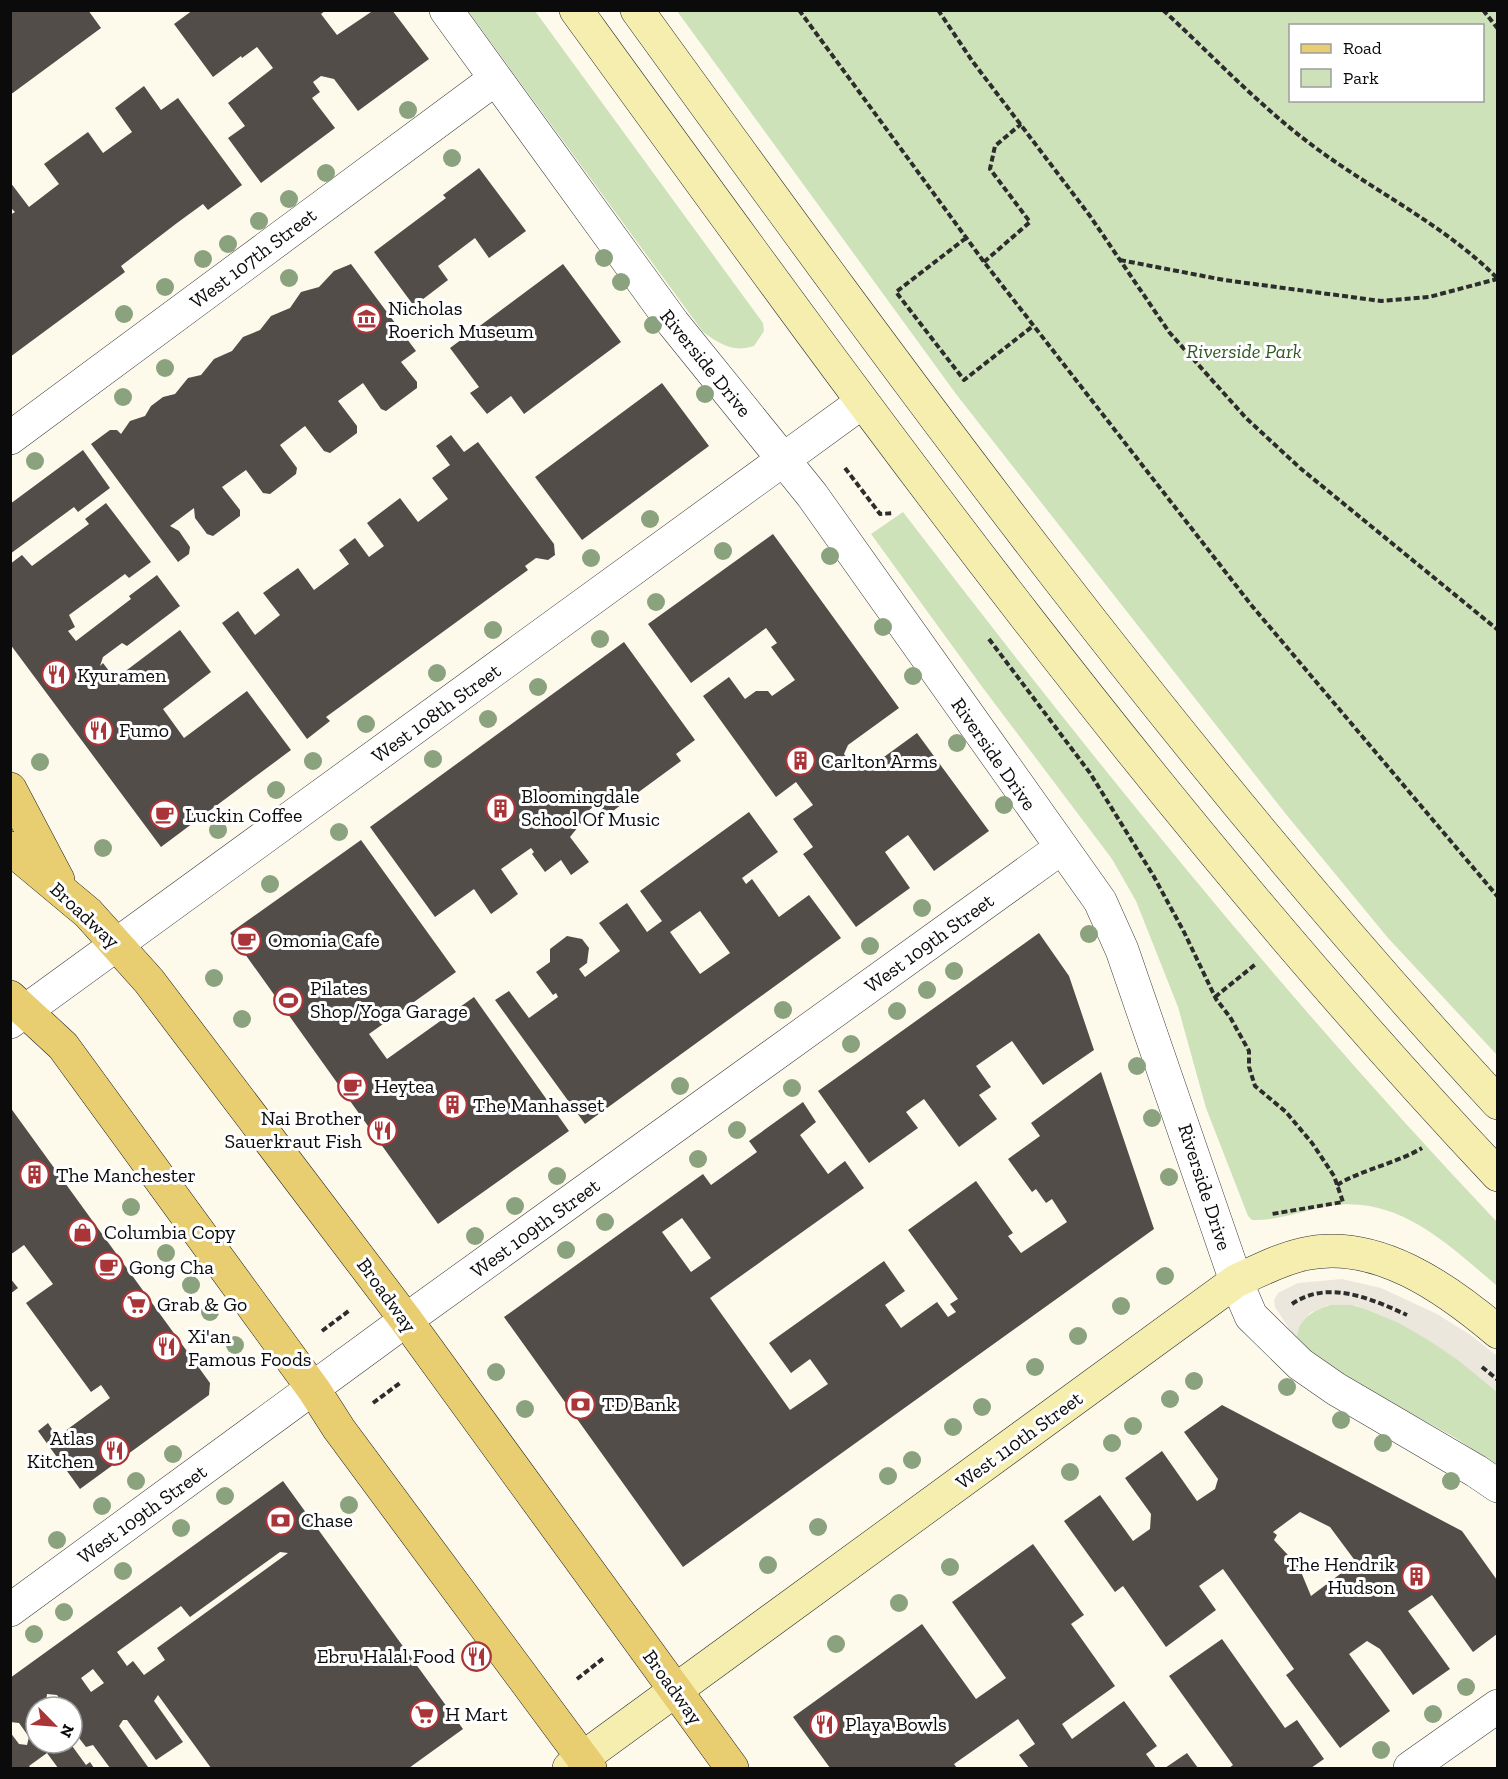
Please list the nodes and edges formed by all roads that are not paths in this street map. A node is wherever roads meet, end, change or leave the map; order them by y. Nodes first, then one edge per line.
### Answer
1 (446, 10) edge
2 (576, 10) edge
3 (637, 10) edge
4 (495, 79) junction
5 (901, 374) junction
6 (861, 403) junction
7 (10, 438) edge
8 (786, 460) junction
9 (10, 789) edge
10 (10, 848) edge
11 (1061, 848) junction
12 (66, 895) junction
13 (117, 944) junction
14 (16, 1010) edge
15 (1497, 1103) edge
16 (1497, 1175) edge
17 (1236, 1281) junction
18 (406, 1320) junction
19 (1497, 1332) edge
20 (314, 1390) junction
21 (1497, 1486) edge
22 (10, 1610) edge
23 (674, 1692) junction
24 (1497, 1706) edge
25 (581, 1765) edge
26 (732, 1768) edge
27 (1410, 1768) edge

1 - 4 street, Riverside Drive
2 - 6 main road
3 - 5 main road
4 - 7 street, West 107th Street
4 - 8 street, Riverside Drive
5 - 6 main road
5 - 15 main road
6 - 8 street, West 108th Street
6 - 16 main road
8 - 11 street, Riverside Drive
8 - 13 street, West 108th Street
9 - 12 main road
10 - 12 main road, Broadway
11 - 17 street, Riverside Drive
11 - 18 street, West 109th Street
12 - 13 main road, Broadway
13 - 14 street, West 108th Street
13 - 18 main road, Broadway
14 - 20 main road
17 - 19 main road, West 110th Street
17 - 21 street, Riverside Drive
17 - 23 main road, West 110th Street
18 - 20 street, West 109th Street
18 - 23 main road, Broadway
20 - 22 street, West 109th Street
20 - 25 main road
23 - 25 main road, West 110th Street
23 - 26 main road, Broadway
24 - 27 street

